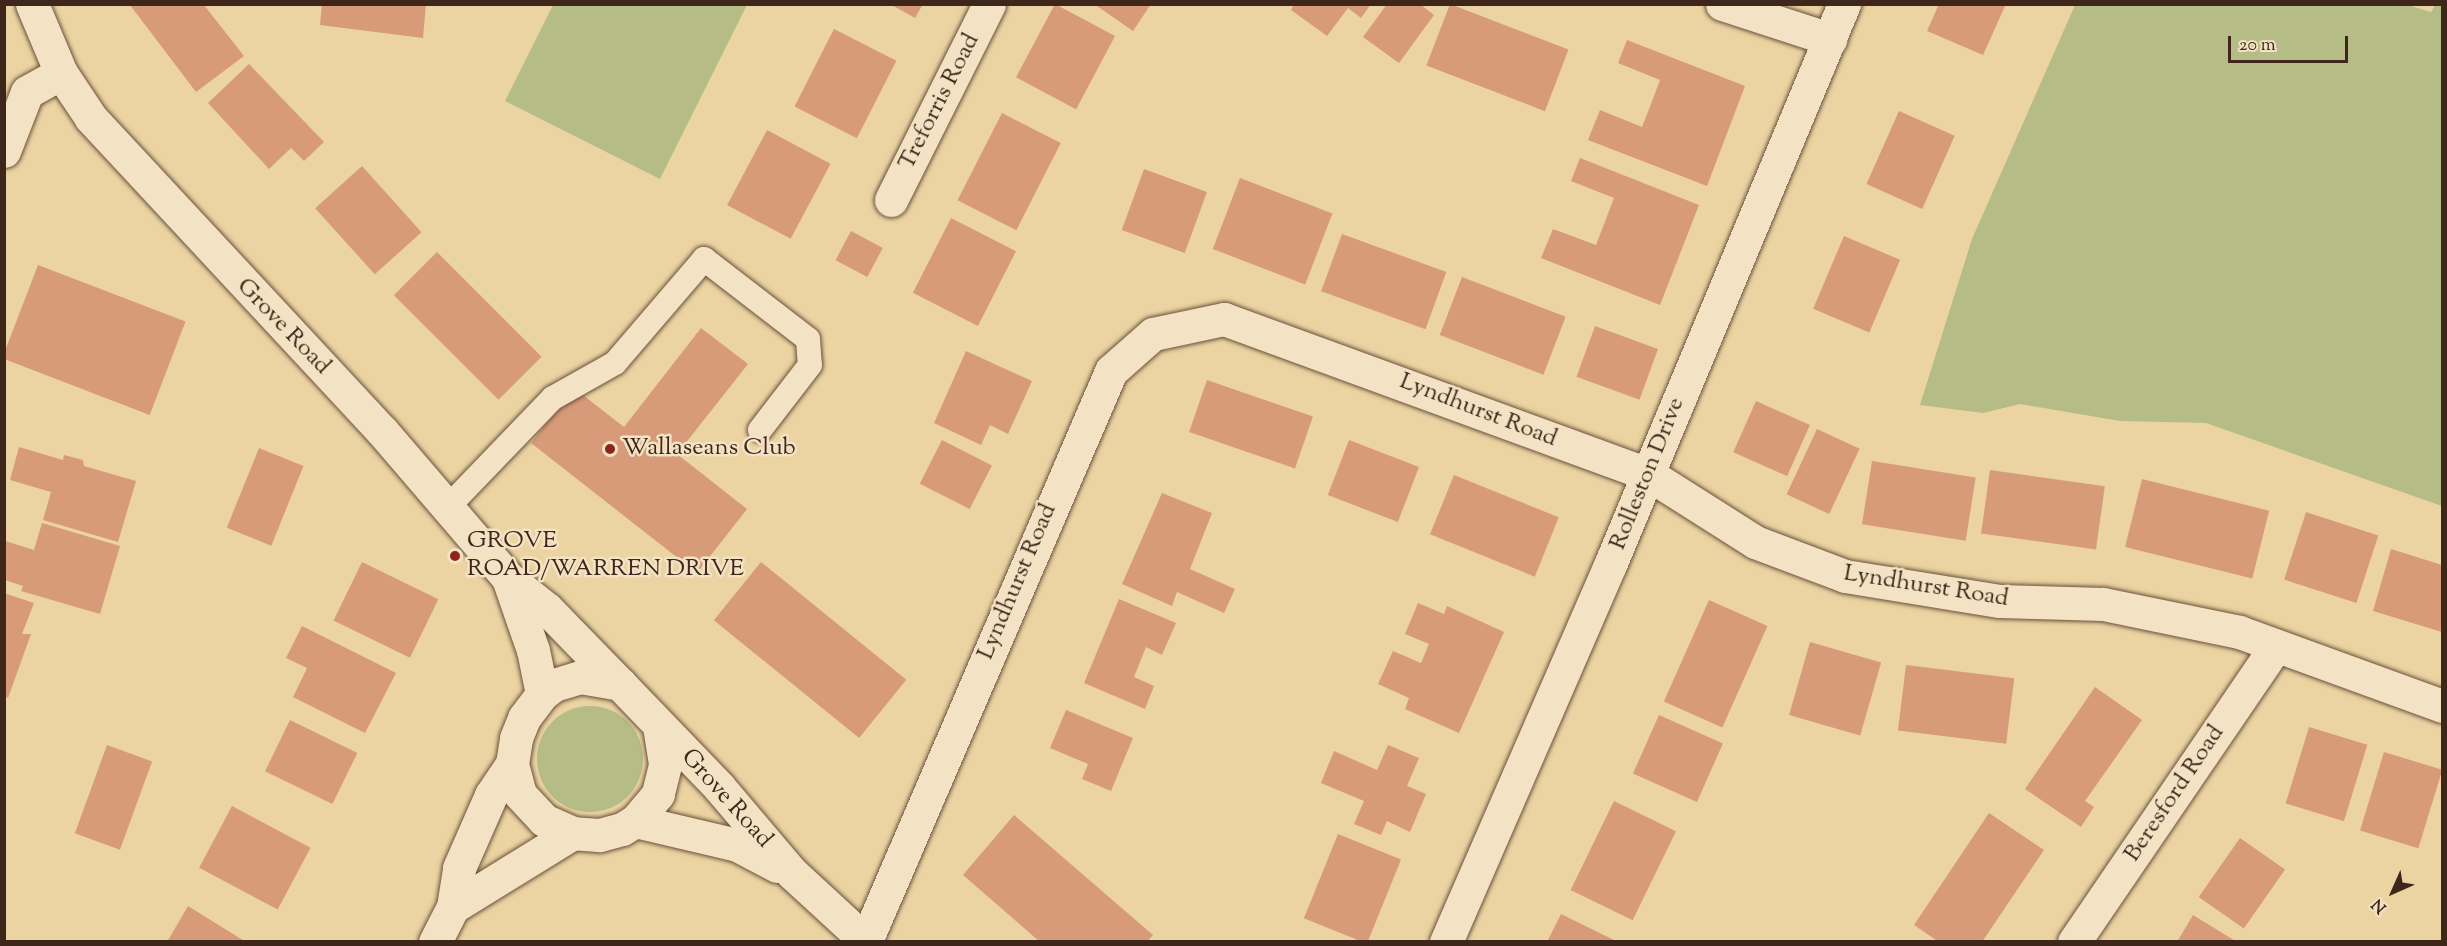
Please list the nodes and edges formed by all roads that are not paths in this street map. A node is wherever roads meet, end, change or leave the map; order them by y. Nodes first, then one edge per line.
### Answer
1 (32, 4) edge
2 (990, 4) edge
3 (1722, 4) edge
4 (1844, 4) edge
5 (1830, 39) junction
6 (61, 74) junction
7 (4, 151) edge
8 (891, 200) dead end
9 (760, 430) dead end
10 (1648, 474) junction
11 (446, 508) junction
12 (508, 578) junction
13 (2276, 646) junction
14 (620, 684) junction
15 (542, 694) junction
16 (2442, 706) edge
17 (659, 726) junction
18 (512, 764) junction
19 (635, 821) junction
20 (573, 833) junction
21 (792, 873) junction
22 (453, 907) junction
23 (866, 941) edge
24 (435, 942) edge
25 (1446, 942) edge
26 (2074, 942) edge

1 - 6 street, Grove Road
2 - 8 street, Treforris Road
3 - 5 street
4 - 5 street, Rolleston Drive
5 - 10 street, Rolleston Drive
6 - 7 street
6 - 11 street, Grove Road
9 - 11 lane
10 - 13 street, Lyndhurst Road
10 - 23 street, Lyndhurst Road
10 - 25 street, Rolleston Drive
11 - 12 street, Grove Road
12 - 14 street, Grove Road
12 - 15 street, Grove Road
13 - 16 street, Lyndhurst Road
13 - 26 street, Beresford Road
14 - 15 street
14 - 17 street
15 - 18 street
17 - 19 street
17 - 21 street, Grove Road
18 - 20 street
18 - 22 street
19 - 20 street
19 - 21 street, Grove Road
20 - 22 street
21 - 23 street, Grove Road
22 - 24 street

